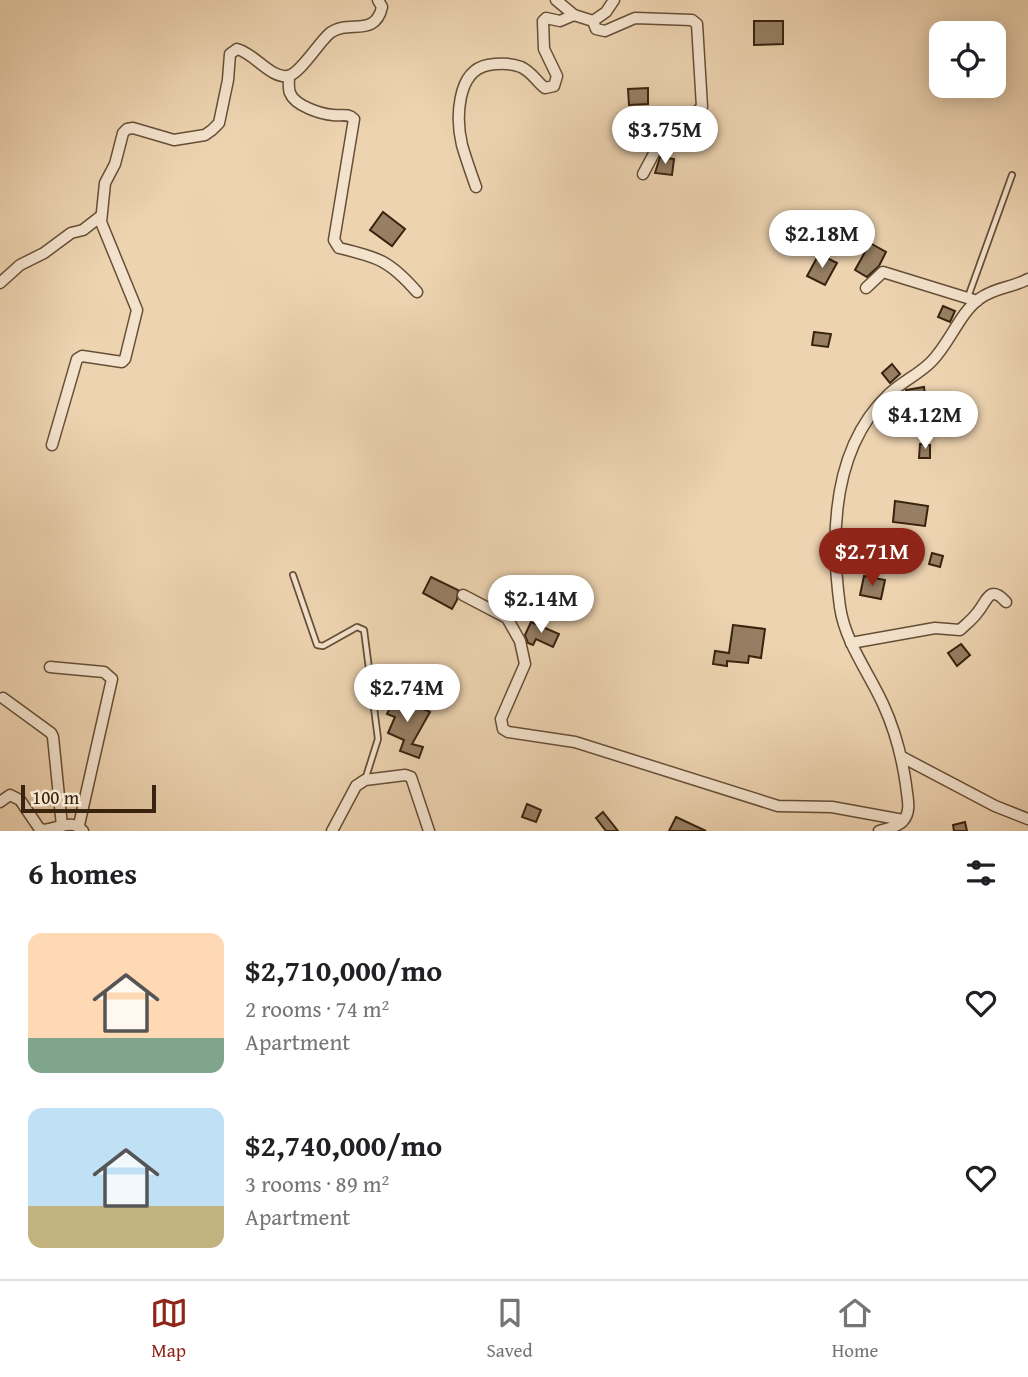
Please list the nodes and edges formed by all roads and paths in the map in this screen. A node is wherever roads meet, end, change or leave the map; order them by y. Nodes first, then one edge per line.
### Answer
1 (378, 0) edge
2 (556, 0) edge
3 (614, 0) edge
4 (574, 15) junction
5 (593, 22) junction
6 (289, 76) junction
7 (643, 174) dead end
8 (1012, 175) dead end
9 (476, 187) dead end
10 (101, 216) junction
11 (1028, 279) edge
12 (0, 283) edge
13 (866, 288) dead end
14 (417, 292) dead end
15 (973, 299) junction
16 (52, 445) dead end
17 (293, 575) dead end
18 (463, 595) dead end
19 (1006, 601) dead end
20 (851, 643) junction
21 (50, 667) dead end
22 (3, 698) dead end
23 (902, 757) junction
24 (365, 780) junction
25 (0, 802) edge
26 (1028, 818) edge
27 (903, 821) junction
28 (62, 825) junction
29 (81, 828) edge
30 (331, 831) edge
31 (429, 831) edge
32 (879, 831) edge

1 - 6 street
2 - 4 street
3 - 5 street
4 - 5 street
4 - 9 street
5 - 7 street
6 - 10 street
6 - 14 street
8 - 15 lane
10 - 12 street
10 - 16 street
11 - 15 street
13 - 15 street
15 - 20 street
17 - 24 lane
18 - 27 street
19 - 20 street
20 - 23 street
21 - 29 street
22 - 28 street
23 - 26 street
23 - 27 street
24 - 30 street
24 - 31 street
25 - 28 street
27 - 32 street
28 - 29 street

